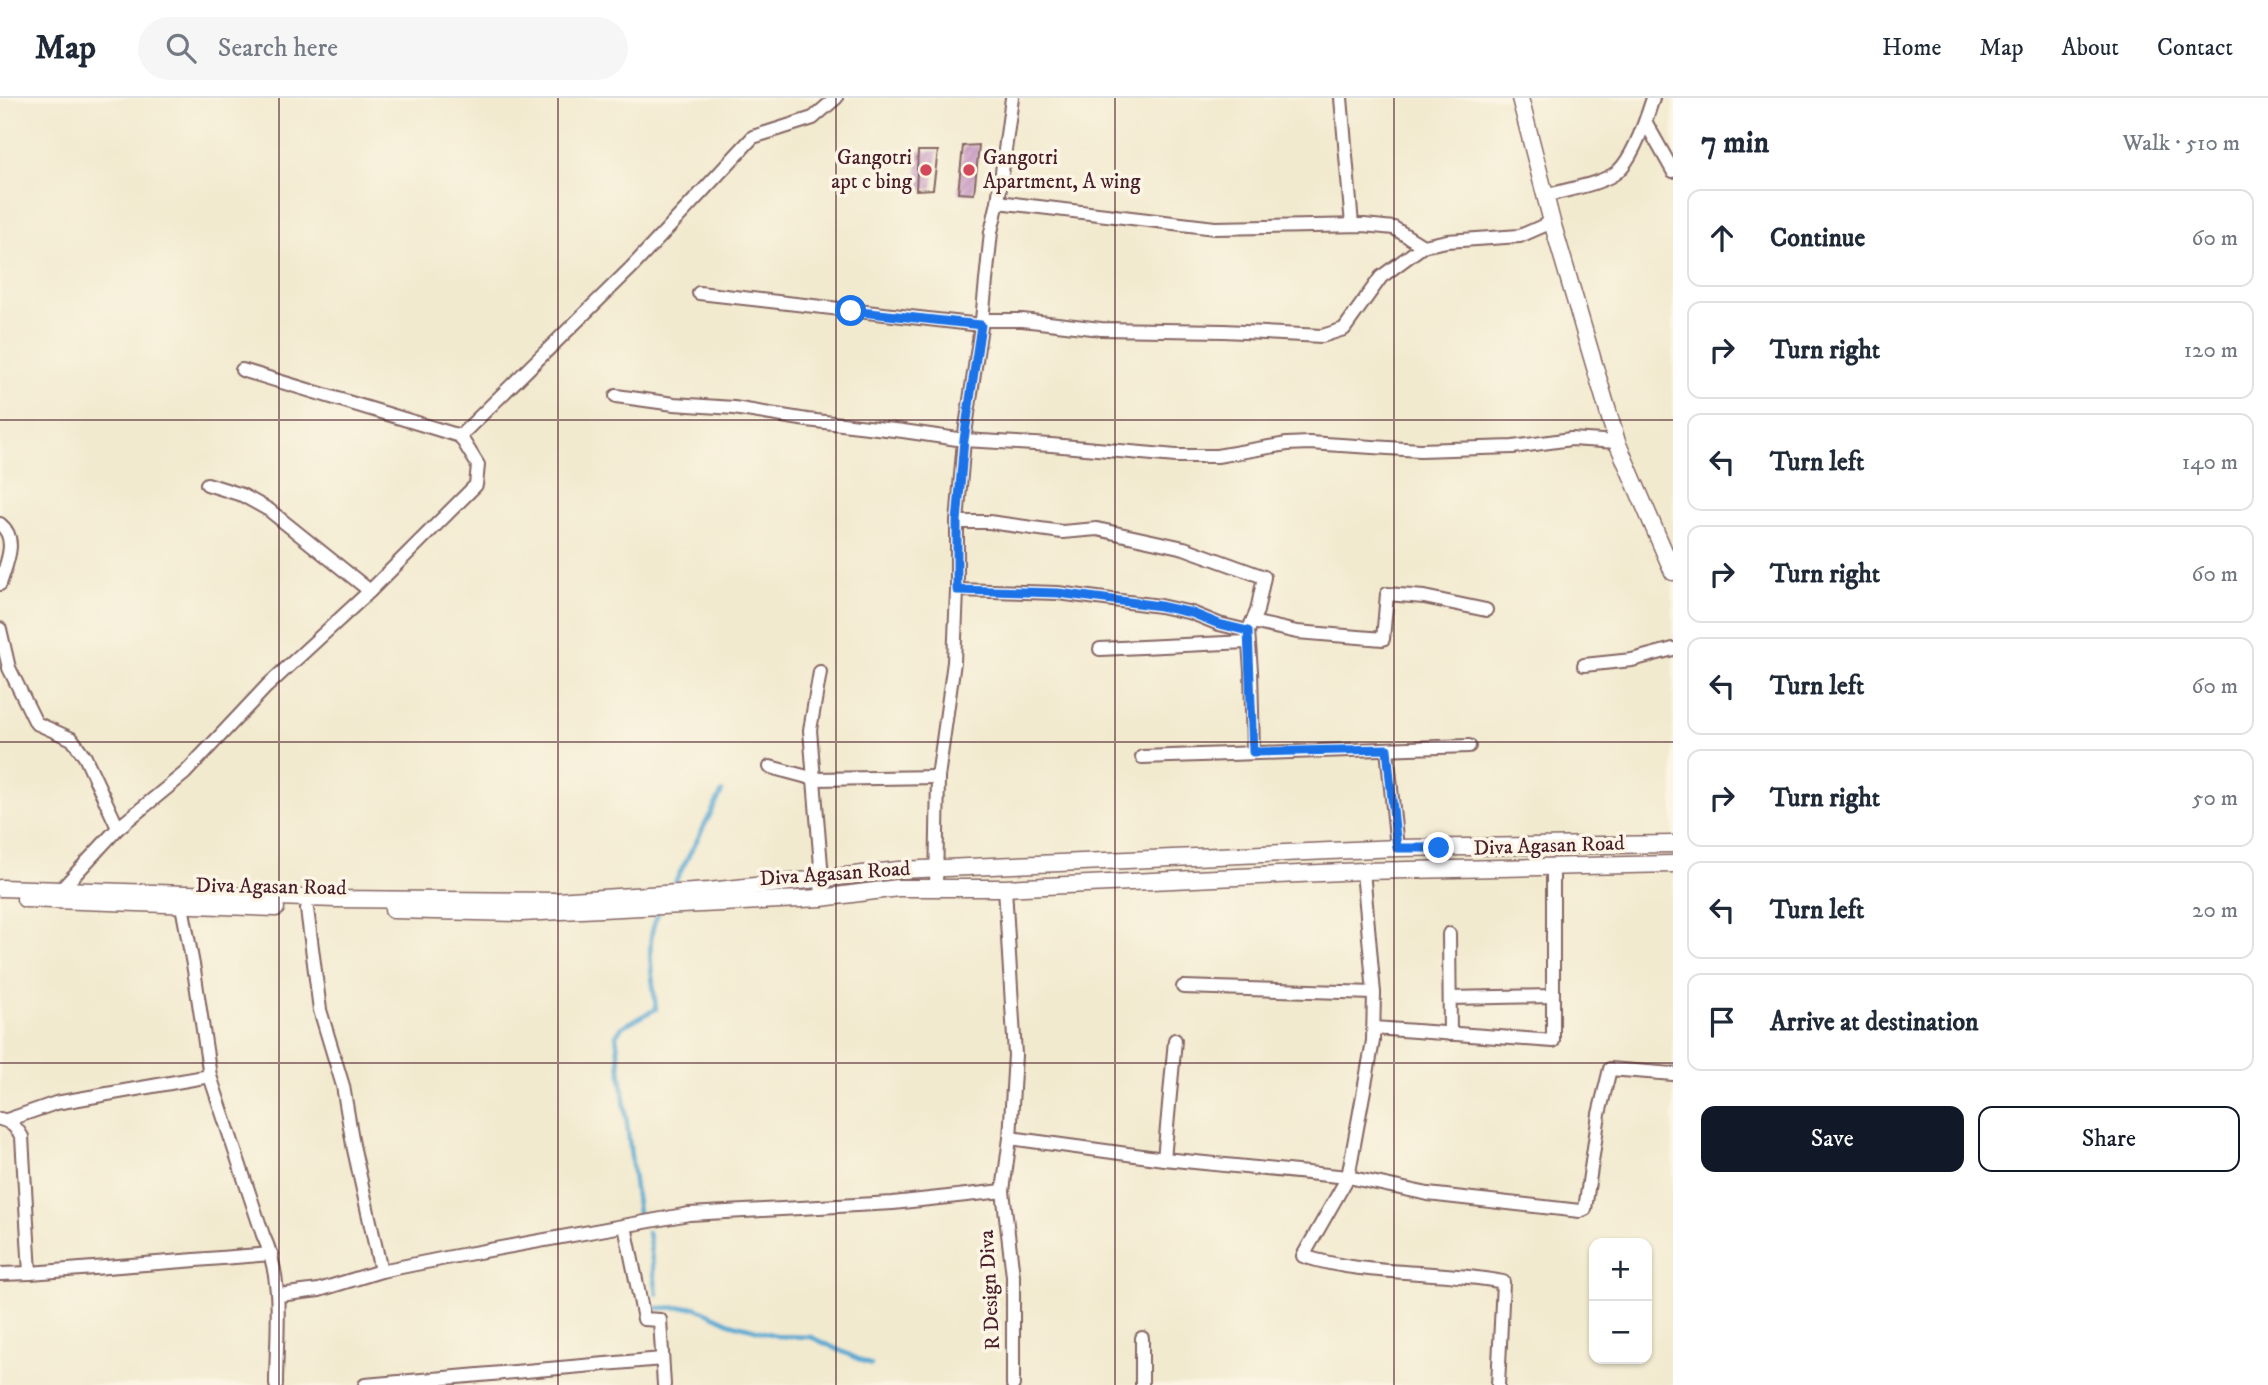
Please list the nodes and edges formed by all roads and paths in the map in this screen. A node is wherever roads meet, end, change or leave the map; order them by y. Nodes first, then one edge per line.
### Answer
1 (836, 98) edge
2 (1012, 98) edge
3 (1341, 98) edge
4 (1520, 98) edge
5 (1653, 98) edge
6 (1646, 123) junction
7 (1673, 171) edge
8 (1545, 196) junction
9 (998, 202) junction
10 (1552, 222) junction
11 (1352, 225) junction
12 (1423, 246) junction
13 (699, 293) dead end
14 (982, 323) junction
15 (242, 370) dead end
16 (616, 396) dead end
17 (460, 436) junction
18 (964, 440) junction
19 (1617, 442) junction
20 (207, 484) dead end
21 (957, 522) junction
22 (0, 524) edge
23 (1673, 572) edge
24 (0, 583) edge
25 (957, 590) junction
26 (370, 591) junction
27 (1486, 610) dead end
28 (0, 629) edge
29 (1249, 632) junction
30 (1100, 649) dead end
31 (1673, 649) edge
32 (1584, 665) dead end
33 (820, 672) dead end
34 (1469, 746) dead end
35 (1387, 749) junction
36 (1253, 752) junction
37 (1142, 757) dead end
38 (770, 767) dead end
39 (938, 777) junction
40 (815, 779) junction
41 (118, 828) junction
42 (1673, 844) edge
43 (1397, 848) junction
44 (1673, 864) edge
45 (1553, 865) junction
46 (936, 868) junction
47 (1363, 871) junction
48 (822, 878) junction
49 (0, 888) edge
50 (936, 888) junction
51 (1005, 888) junction
52 (55, 896) junction
53 (0, 897) edge
54 (821, 898) junction
55 (182, 906) junction
56 (307, 909) junction
57 (1450, 934) dead end
58 (1183, 987) dead end
59 (1374, 993) junction
60 (1553, 996) junction
61 (1450, 998) junction
62 (1374, 1028) junction
63 (1450, 1034) junction
64 (1175, 1040) dead end
65 (1673, 1074) edge
66 (210, 1076) junction
67 (4, 1120) edge
68 (1010, 1138) junction
69 (1164, 1159) junction
70 (1348, 1177) junction
71 (1003, 1191) junction
72 (625, 1226) junction
73 (272, 1254) junction
74 (382, 1271) junction
75 (30, 1273) junction
76 (0, 1274) edge
77 (279, 1294) junction
78 (1142, 1338) dead end
79 (662, 1359) junction
80 (276, 1385) edge
81 (365, 1385) edge
82 (664, 1385) edge
83 (1013, 1385) edge
84 (1142, 1385) edge
85 (1498, 1385) edge

1 - 17 street
2 - 9 street
3 - 11 street
4 - 8 street
5 - 6 street
6 - 7 street
6 - 8 street
8 - 10 street
9 - 11 street
9 - 14 street
10 - 12 street
10 - 19 street
11 - 12 street
12 - 14 street
13 - 14 street
14 - 18 street
15 - 17 street
16 - 18 street
17 - 26 street
18 - 19 street
18 - 21 street
19 - 23 street
20 - 26 street
21 - 25 street
21 - 29 street
22 - 24 street
25 - 29 street
25 - 39 street
26 - 41 street
27 - 29 street
28 - 41 street
29 - 30 street
29 - 36 street
31 - 32 street
33 - 40 street
34 - 35 street
35 - 36 street
35 - 43 street
36 - 37 street
38 - 40 street
39 - 40 street
39 - 46 street
40 - 48 street
41 - 52 street
42 - 43 street
43 - 46 street
44 - 45 street, Diva Agasan Road
45 - 47 street, Diva Agasan Road
45 - 60 street
46 - 48 street
46 - 50 street
47 - 51 street, Diva Agasan Road
47 - 59 street
48 - 52 street
48 - 54 street
49 - 52 street
50 - 51 street, Diva Agasan Road
50 - 54 street, Diva Agasan Road
51 - 68 street, R Design Diva
52 - 53 street, Diva Agasan Road
52 - 55 street, Diva Agasan Road
54 - 56 street, Diva Agasan Road
55 - 56 street, Diva Agasan Road
55 - 66 street
56 - 74 street
57 - 61 street
58 - 59 street
59 - 62 street
60 - 61 street
60 - 63 street
61 - 63 street
62 - 63 street
62 - 70 street
64 - 69 street
65 - 70 street
66 - 67 street
66 - 73 street
67 - 75 street
68 - 69 street
68 - 71 street, R Design Diva
69 - 70 street
70 - 85 street
71 - 72 street
71 - 83 street, R Design Diva
72 - 74 street
72 - 79 street
73 - 75 street
73 - 77 street
74 - 77 street
75 - 76 street
77 - 80 street
78 - 84 street
79 - 81 street
79 - 82 street

